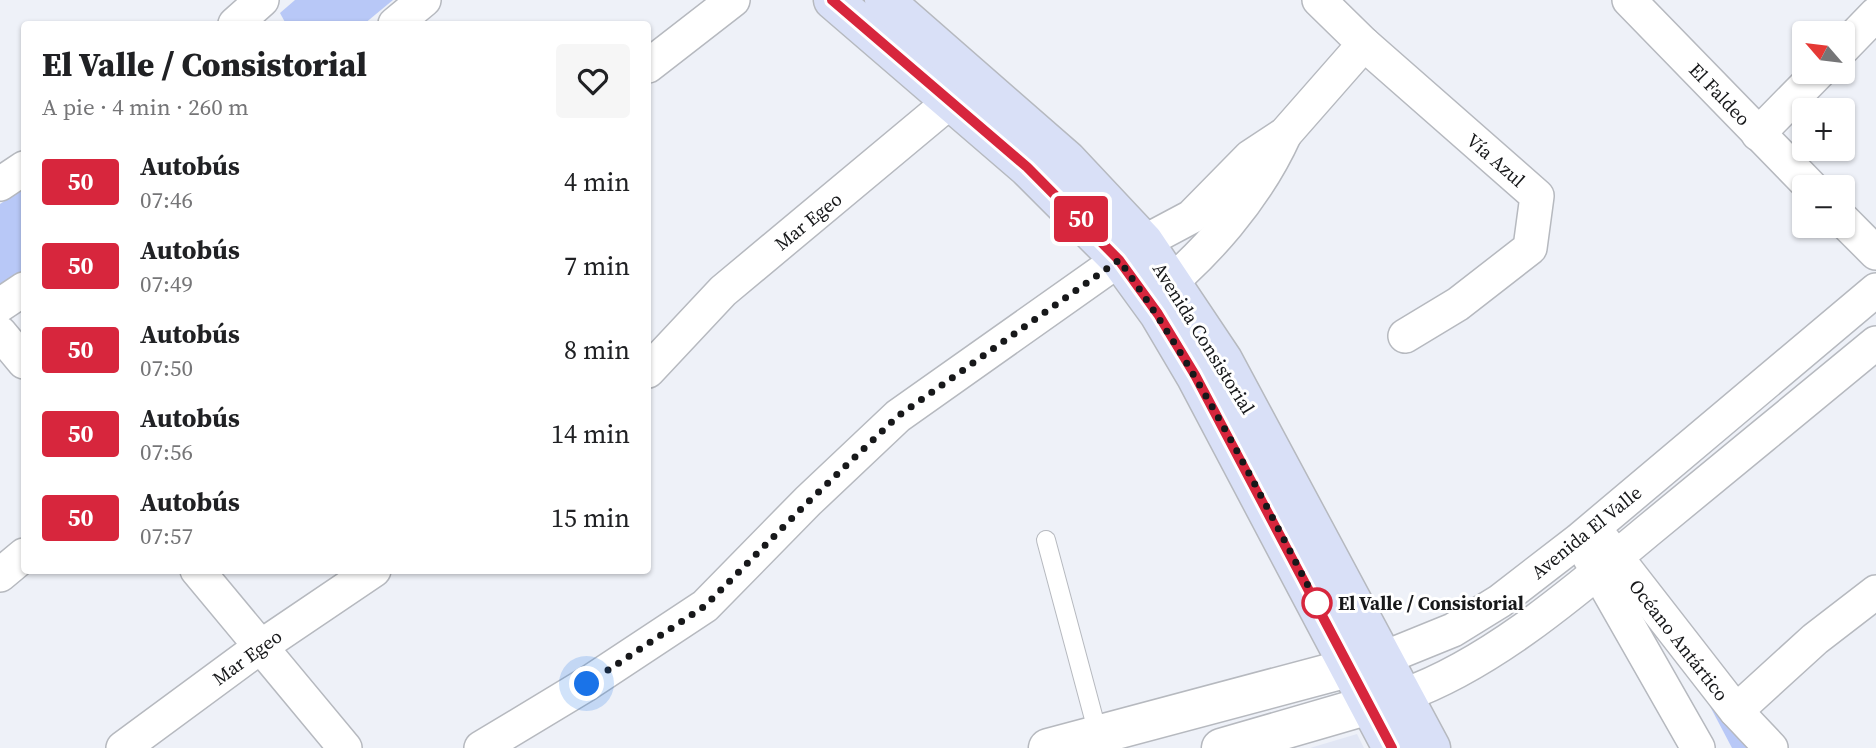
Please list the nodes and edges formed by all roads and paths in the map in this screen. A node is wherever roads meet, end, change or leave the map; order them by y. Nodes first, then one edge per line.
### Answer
1 (424, 0) edge
2 (733, 0) edge
3 (832, 0) edge
4 (884, 0) edge
5 (1319, 0) edge
6 (1630, 0) edge
7 (1876, 14) edge
8 (399, 21) edge
9 (1855, 36) edge
10 (1364, 44) junction
11 (651, 64) edge
12 (1807, 84) edge
13 (965, 90) junction
14 (1285, 134) junction
15 (1758, 134) junction
16 (21, 170) edge
17 (1799, 175) edge
18 (0, 184) edge
19 (1855, 231) edge
20 (1132, 251) junction
21 (1876, 253) edge
22 (1876, 290) edge
23 (21, 291) edge
24 (1161, 291) junction
25 (0, 305) edge
26 (0, 333) edge
27 (1405, 335) dead end
28 (1876, 343) edge
29 (21, 358) edge
30 (651, 367) edge
31 (1586, 533) junction
32 (1046, 540) dead end
33 (21, 558) edge
34 (1607, 565) junction
35 (200, 574) edge
36 (368, 574) edge
37 (0, 575) edge
38 (1876, 592) edge
39 (260, 647) junction
40 (1368, 663) junction
41 (1388, 700) junction
42 (1736, 711) junction
43 (1098, 734) junction
44 (1300, 736) edge
45 (123, 748) edge
46 (345, 748) edge
47 (481, 748) edge
48 (1048, 748) edge
49 (1221, 748) edge
50 (1392, 748) edge
51 (1431, 748) edge
52 (1698, 748) edge
53 (1770, 748) edge

1 - 8 street
2 - 11 street
3 - 13 main road, Avenida Consistorial
4 - 13 main road, Avenida Consistorial
5 - 10 street, Vía Azul
6 - 15 street, El Faldeo
7 - 9 street
10 - 14 street
10 - 27 street, Vía Azul
12 - 15 street
13 - 20 main road, Avenida Consistorial
13 - 30 street, Mar Egeo
14 - 20 street
14 - 24 street
15 - 17 street, El Faldeo
16 - 18 street
19 - 21 street
20 - 24 main road, Avenida Consistorial
20 - 47 street
22 - 31 street, Avenida El Valle
23 - 25 street
24 - 40 main road, Avenida Consistorial
26 - 29 street
28 - 34 street, Avenida El Valle
31 - 34 street, Océano Antártico
31 - 40 street, Avenida El Valle
32 - 43 lane
33 - 37 street
34 - 41 street, Avenida El Valle
34 - 42 street, Océano Antártico
34 - 52 street, Océano Antártico
35 - 39 street
36 - 39 street, Mar Egeo
38 - 42 street
39 - 45 street, Mar Egeo
39 - 46 street
40 - 41 main road, Avenida Consistorial
40 - 43 street, Avenida El Valle
41 - 44 street, Avenida El Valle
41 - 50 main road, Avenida Consistorial
41 - 51 main road, Avenida Consistorial
42 - 53 street, Océano Antártico
43 - 48 street, Avenida El Valle
44 - 49 street, Avenida El Valle

